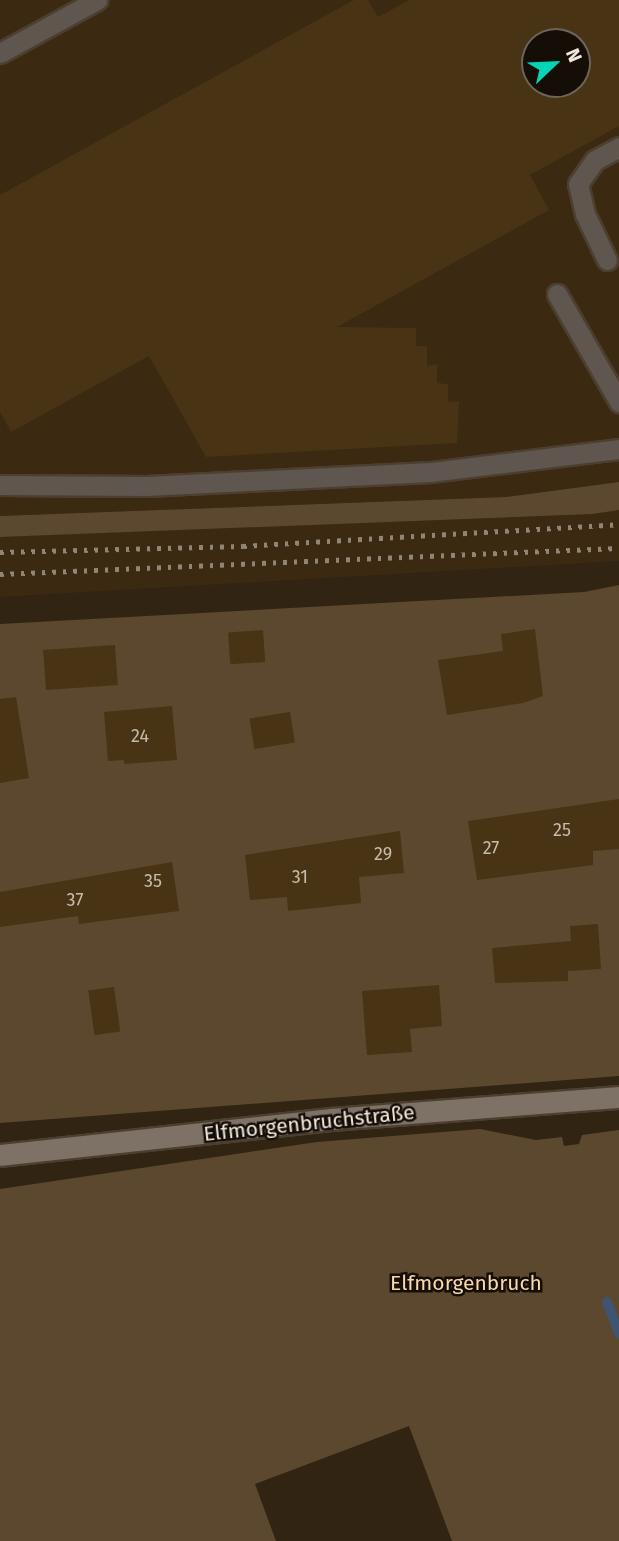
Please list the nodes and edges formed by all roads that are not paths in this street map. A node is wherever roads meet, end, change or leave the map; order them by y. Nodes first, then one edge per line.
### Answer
1 (97, 0) edge
2 (0, 53) edge
3 (619, 147) edge
4 (607, 260) dead end
5 (557, 294) dead end
6 (619, 402) edge
7 (619, 449) edge
8 (0, 485) edge
9 (619, 1097) edge
10 (0, 1156) edge

1 - 2 lane
3 - 4 lane
5 - 6 lane
7 - 8 lane
9 - 10 main road, Elfmorgenbruchstraße

